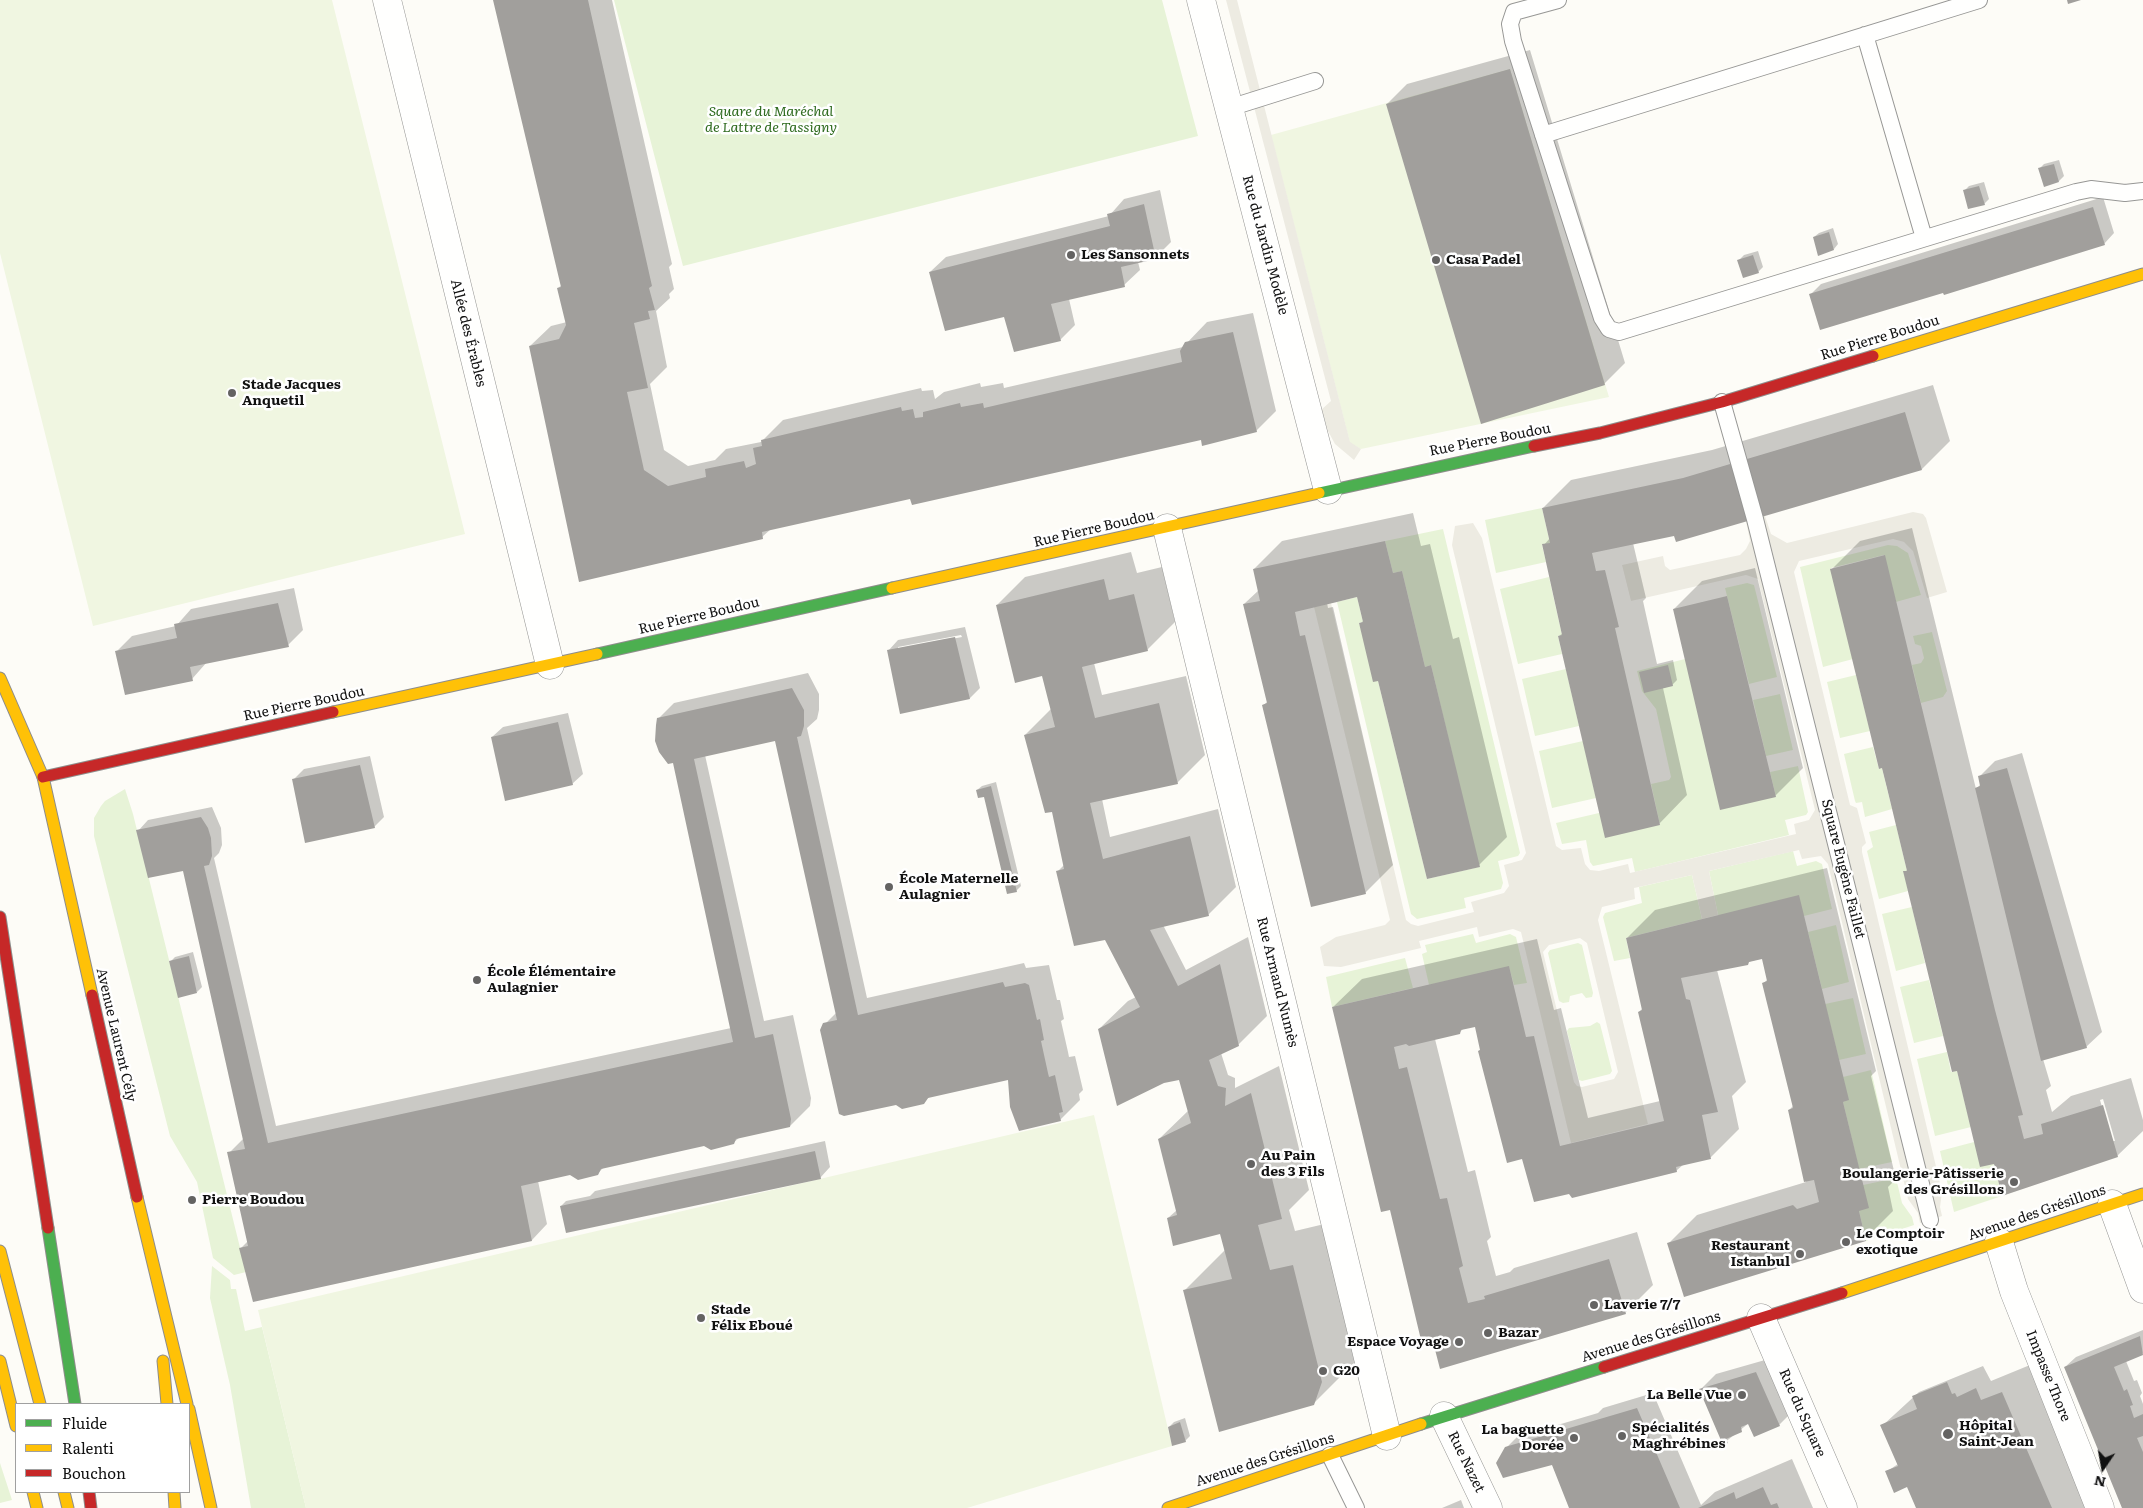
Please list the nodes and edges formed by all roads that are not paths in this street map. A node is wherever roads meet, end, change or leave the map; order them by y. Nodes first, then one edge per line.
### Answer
1 (387, 0) edge
2 (1201, 0) edge
3 (1558, 0) edge
4 (1979, 0) edge
5 (1865, 35) junction
6 (1315, 81) dead end
7 (1229, 108) junction
8 (1543, 135) junction
9 (2143, 191) edge
10 (1924, 238) junction
11 (2143, 274) edge
12 (1722, 402) junction
13 (1328, 490) junction
14 (1167, 528) junction
15 (550, 665) junction
16 (0, 678) edge
17 (43, 777) junction
18 (0, 917) edge
19 (2143, 1194) edge
20 (2112, 1204) junction
21 (1930, 1220) dead end
22 (2000, 1242) junction
23 (0, 1251) edge
24 (156, 1283) junction
25 (2143, 1289) edge
26 (1761, 1318) junction
27 (0, 1361) edge
28 (40, 1403) edge
29 (75, 1403) edge
30 (167, 1403) edge
31 (188, 1403) edge
32 (190, 1413) edge
33 (1444, 1416) junction
34 (15, 1422) edge
35 (1387, 1436) junction
36 (1330, 1455) junction
37 (33, 1493) edge
38 (64, 1493) edge
39 (89, 1493) edge
40 (174, 1493) edge
41 (37, 1508) edge
42 (68, 1508) edge
43 (91, 1508) edge
44 (176, 1508) edge
45 (211, 1508) edge
46 (1168, 1508) edge
47 (1356, 1508) edge
48 (1488, 1508) edge
49 (1843, 1508) edge
50 (2100, 1508) edge

1 - 15 street, Allée des Érables
2 - 7 street, Rue du Jardin Modèle
3 - 8 lane
4 - 5 lane
5 - 8 lane
5 - 10 lane
6 - 7 lane
7 - 13 street, Rue du Jardin Modèle
8 - 10 lane
9 - 10 lane
11 - 12 main road, Rue Pierre Boudou
12 - 13 main road, Rue Pierre Boudou
12 - 21 lane, Square Eugène Faillet
13 - 14 main road, Rue Pierre Boudou
14 - 15 main road, Rue Pierre Boudou
14 - 35 street, Rue Armand Numès
15 - 17 main road, Rue Pierre Boudou
16 - 17 main road, Avenue Laurent Cély
17 - 24 main road, Avenue Laurent Cély
18 - 29 main road
19 - 20 main road, Avenue des Grésillons
20 - 22 main road, Avenue des Grésillons
20 - 25 street
22 - 26 main road, Avenue des Grésillons
22 - 50 street, Impasse Thore
23 - 28 main road
24 - 30 main road
24 - 31 main road, Avenue Laurent Cély
26 - 33 main road, Avenue des Grésillons
26 - 49 street, Rue du Square
27 - 34 main road
32 - 45 main road
33 - 35 main road, Avenue des Grésillons
33 - 48 street, Rue Nazet
35 - 36 main road, Avenue des Grésillons
36 - 46 main road, Avenue des Grésillons
36 - 47 lane
37 - 41 main road
38 - 42 main road
39 - 43 main road
40 - 44 main road

